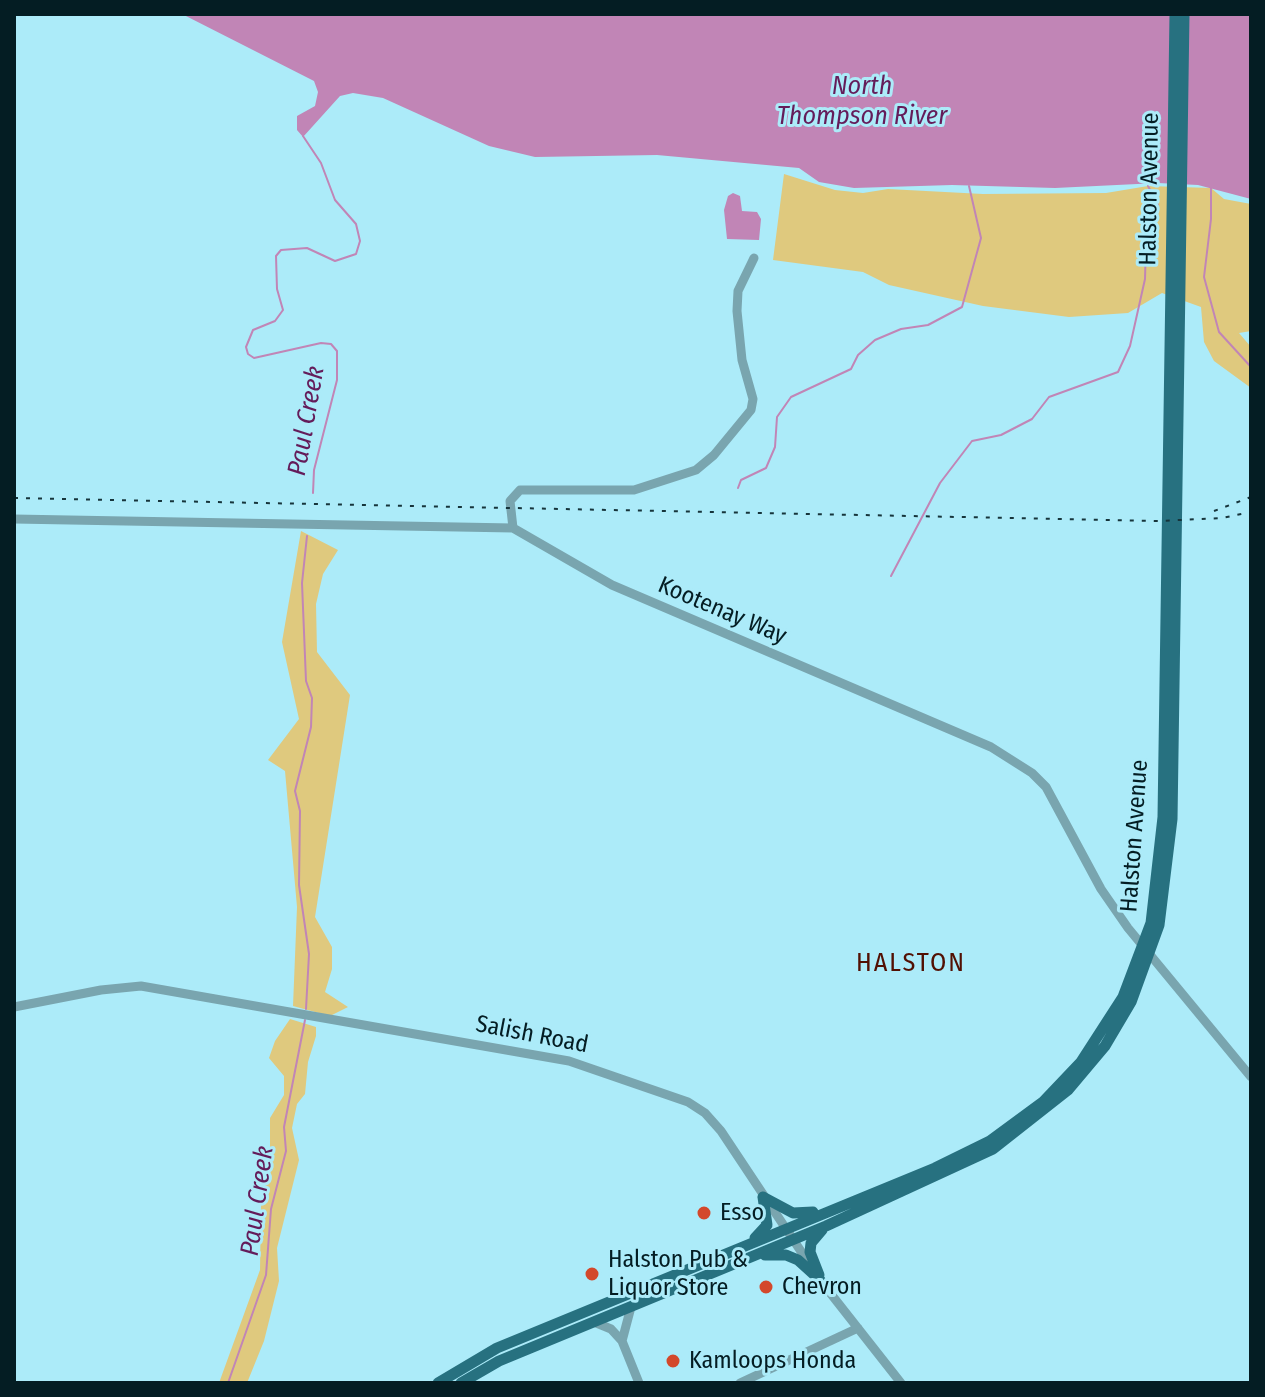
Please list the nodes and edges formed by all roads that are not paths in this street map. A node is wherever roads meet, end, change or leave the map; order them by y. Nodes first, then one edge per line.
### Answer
1 (1175, 14) edge
2 (1184, 14) edge
3 (754, 258) dead end
4 (1175, 328) junction
5 (14, 519) edge
6 (513, 528) junction
7 (1172, 549) junction
8 (14, 1007) edge
9 (1251, 1077) edge
10 (763, 1197) junction
11 (832, 1208) junction
12 (826, 1226) junction
13 (785, 1227) junction
14 (793, 1240) junction
15 (746, 1244) junction
16 (755, 1255) junction
17 (820, 1280) junction
18 (631, 1307) junction
19 (594, 1322) junction
20 (858, 1328) junction
21 (622, 1341) junction
22 (438, 1383) edge
23 (461, 1383) edge
24 (639, 1383) edge
25 (740, 1383) edge
26 (901, 1383) edge

1 - 4 main road, Halston Avenue
2 - 4 main road, Halston Avenue
3 - 6 street
4 - 7 main road, Halston Avenue
5 - 6 street, Kootenay Way
6 - 9 street, Kootenay Way
7 - 11 main road, Halston Avenue
7 - 12 main road, Halston Avenue
8 - 10 street, Salish Road
10 - 11 main road
10 - 13 street, Salish Road
10 - 15 main road
11 - 13 main road, Halston Avenue
12 - 14 main road, Halston Avenue
12 - 17 main road
13 - 14 street, Salish Road
13 - 15 main road, Halston Avenue
14 - 16 main road, Halston Avenue
14 - 17 street, Salish Road
15 - 22 main road, Halston Avenue
16 - 17 main road
16 - 18 main road, Halston Avenue
17 - 20 street, Salish Road
18 - 19 main road, Halston Avenue
18 - 21 street
19 - 21 street
19 - 23 main road, Halston Avenue
20 - 25 street
20 - 26 street, Salish Road
21 - 24 street

